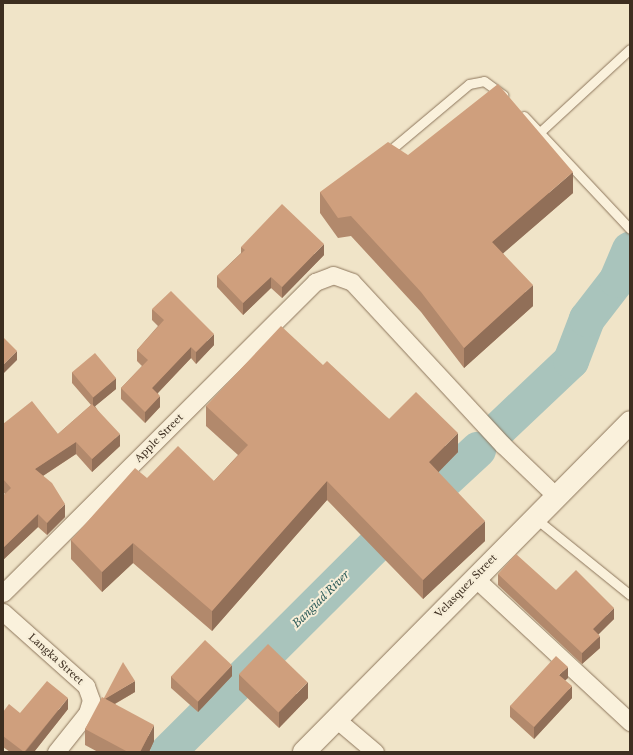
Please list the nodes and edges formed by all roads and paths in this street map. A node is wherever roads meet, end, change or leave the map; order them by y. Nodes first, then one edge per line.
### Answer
1 (630, 49) edge
2 (540, 132) junction
3 (394, 148) edge
4 (629, 227) edge
5 (628, 426) edge
6 (556, 496) junction
7 (534, 517) junction
8 (475, 578) junction
9 (3, 593) edge
10 (630, 595) edge
11 (3, 612) edge
12 (336, 719) junction
13 (630, 722) edge
14 (56, 752) edge
15 (304, 752) edge
16 (375, 752) edge

1 - 2 lane
2 - 3 lane
2 - 4 lane
5 - 6 main road, Velasquez Street
6 - 7 main road, Velasquez Street
6 - 9 street, Apple Street
7 - 8 main road, Velasquez Street
7 - 10 lane
8 - 12 main road, Velasquez Street
8 - 13 street
11 - 14 street, Langka Street
12 - 15 main road, Velasquez Street
12 - 16 street

